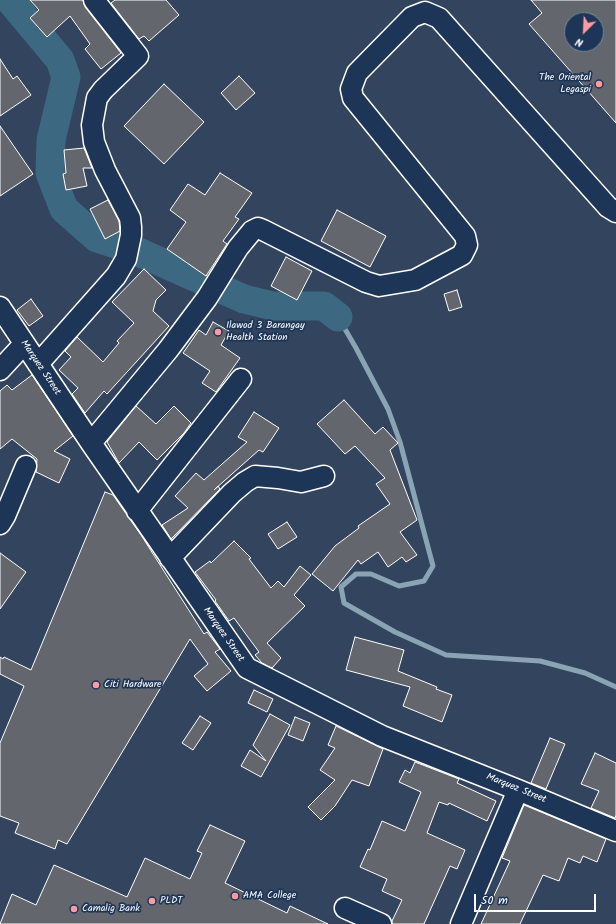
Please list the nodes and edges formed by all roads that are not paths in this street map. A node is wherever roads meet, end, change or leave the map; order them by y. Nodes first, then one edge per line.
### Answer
1 (94, 0) edge
2 (616, 212) edge
3 (0, 307) edge
4 (24, 344) junction
5 (38, 364) junction
6 (0, 370) edge
7 (241, 379) dead end
8 (91, 444) junction
9 (26, 466) dead end
10 (324, 476) dead end
11 (137, 511) junction
12 (0, 524) edge
13 (170, 558) junction
14 (518, 790) junction
15 (616, 831) edge
16 (345, 908) dead end
17 (381, 924) edge
18 (461, 924) edge

1 - 5 street
2 - 8 street
3 - 4 street, Marquez Street
4 - 5 street, Marquez Street
4 - 6 street
5 - 8 street, Marquez Street
7 - 11 street
8 - 11 street, Marquez Street
9 - 12 street
10 - 13 street
11 - 13 street, Marquez Street
13 - 14 street, Marquez Street
14 - 15 street, Marquez Street
14 - 18 street
16 - 17 street

